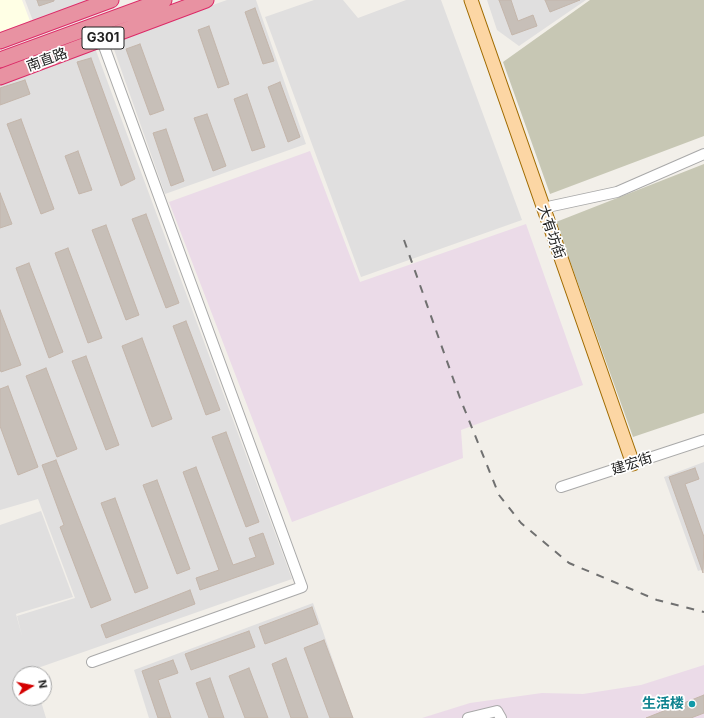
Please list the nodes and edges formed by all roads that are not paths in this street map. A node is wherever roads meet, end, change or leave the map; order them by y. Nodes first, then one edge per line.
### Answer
1 (98, 0) edge
2 (111, 0) edge
3 (138, 0) edge
4 (164, 0) edge
5 (206, 0) edge
6 (471, 0) edge
7 (0, 38) edge
8 (101, 38) junction
9 (0, 41) edge
10 (0, 50) edge
11 (70, 52) junction
12 (0, 60) edge
13 (0, 71) edge
14 (0, 77) edge
15 (704, 154) edge
16 (543, 208) junction
17 (704, 440) edge
18 (633, 464) junction
19 (561, 487) dead end
20 (92, 662) dead end
21 (468, 718) edge
22 (501, 718) edge

1 - 7 highway, G301
2 - 9 highway
3 - 10 highway
4 - 12 highway
5 - 8 highway, 南直路 / G301
6 - 16 main road, 大有坊街
8 - 11 highway, 南直路 / G301
8 - 20 street
11 - 13 highway
11 - 14 highway, 南直路 / G301
15 - 16 street
16 - 18 main road, 大有坊街
17 - 18 street, 建宏街
18 - 19 street, 建宏街
21 - 22 street

